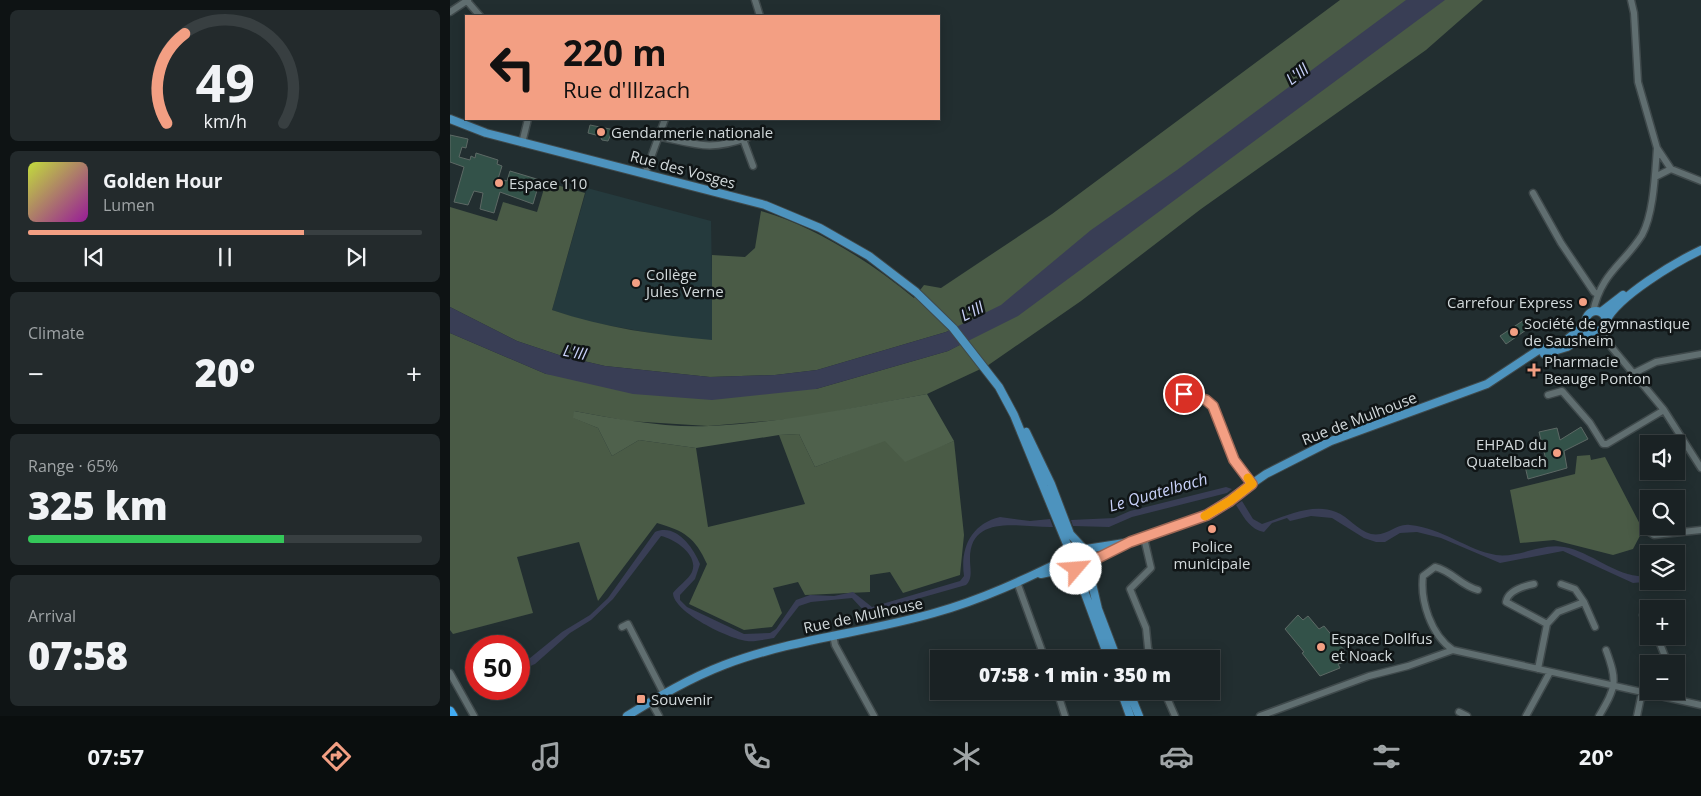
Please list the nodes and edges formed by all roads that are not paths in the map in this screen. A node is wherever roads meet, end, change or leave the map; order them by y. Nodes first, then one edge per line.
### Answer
1 (467, 0) edge
2 (755, 0) edge
3 (1631, 0) edge
4 (450, 12) edge
5 (479, 15) edge
6 (760, 15) edge
7 (450, 119) edge
8 (528, 120) edge
9 (665, 120) edge
10 (658, 136) junction
11 (522, 142) junction
12 (1657, 148) junction
13 (754, 166) dead end
14 (1671, 170) junction
15 (645, 174) junction
16 (1655, 177) junction
17 (1701, 181) edge
18 (1532, 193) dead end
19 (1701, 250) edge
20 (1657, 275) junction
21 (1599, 290) junction
22 (1597, 312) junction
23 (1606, 321) junction
24 (1586, 324) junction
25 (1597, 331) junction
26 (1701, 354) edge
27 (1520, 364) junction
28 (1634, 373) junction
29 (1184, 394) dead end
30 (1548, 395) dead end
31 (1664, 410) junction
32 (1701, 468) edge
33 (1252, 484) junction
34 (1065, 529) junction
35 (1701, 530) edge
36 (1685, 532) edge
37 (1144, 538) junction
38 (1130, 542) junction
39 (1084, 549) junction
40 (1070, 556) junction
41 (1090, 564) junction
42 (1074, 568) junction
43 (1037, 574) junction
44 (1017, 582) junction
45 (1534, 584) dead end
46 (1561, 584) dead end
47 (1478, 590) dead end
48 (1584, 602) junction
49 (1547, 624) junction
50 (622, 627) dead end
51 (1595, 627) dead end
52 (833, 634) junction
53 (1042, 650) edge
54 (1106, 650) edge
55 (1114, 650) edge
56 (1150, 650) edge
57 (1453, 650) junction
58 (1606, 650) dead end
59 (1538, 669) junction
60 (1550, 672) junction
61 (450, 673) edge
62 (1613, 686) junction
63 (1640, 692) edge
64 (664, 694) junction
65 (1059, 700) edge
66 (1125, 700) edge
67 (1130, 700) edge
68 (1168, 700) edge
69 (1640, 700) edge
70 (1681, 700) edge
71 (651, 702) junction
72 (1701, 705) edge
73 (450, 711) edge
74 (1459, 712) dead end
75 (1131, 714) edge
76 (453, 716) edge
77 (474, 716) edge
78 (627, 716) edge
79 (659, 716) edge
80 (874, 716) edge
81 (1065, 716) edge
82 (1175, 716) edge
83 (1260, 716) edge
84 (1467, 716) edge
85 (1526, 716) edge
86 (1599, 716) edge
87 (1636, 716) edge

1 - 4 street
1 - 5 street
2 - 6 street
3 - 12 street
7 - 11 main road, Rue des Vosges
8 - 11 street
9 - 10 street
10 - 13 street
10 - 15 street
11 - 15 main road, Rue des Vosges
12 - 14 street
12 - 16 street
14 - 16 street
14 - 17 street
15 - 34 main road, Rue des Vosges
16 - 21 street
18 - 21 street
19 - 20 main road
20 - 22 main road
20 - 23 main road
21 - 22 street
22 - 23 main road
22 - 24 main road
23 - 25 main road
24 - 25 main road
24 - 27 main road, Rue de Mulhouse
25 - 27 main road, Rue de Mulhouse
25 - 28 street
26 - 28 street
27 - 33 main road, Rue de Mulhouse
28 - 31 street
29 - 33 street
30 - 31 street
31 - 32 street
33 - 37 main road, Rue de Mulhouse
34 - 39 main road
34 - 40 main road
35 - 36 street
37 - 38 main road, Rue de Mulhouse
37 - 56 street
38 - 39 main road, Rue de Mulhouse
38 - 41 main road, Rue de Mulhouse
39 - 40 main road
39 - 41 main road
40 - 42 main road
40 - 43 main road, Rue de Mulhouse
41 - 42 main road
41 - 55 main road
42 - 43 main road, Rue de Mulhouse
42 - 54 main road
43 - 44 main road, Rue de Mulhouse
44 - 52 main road, Rue de Mulhouse
44 - 53 street
45 - 49 street
46 - 48 street
47 - 57 street
48 - 49 street
48 - 51 street
49 - 59 street
50 - 64 street
52 - 64 main road, Rue de Mulhouse
52 - 80 street
57 - 59 street
57 - 83 street
58 - 62 street
59 - 60 street
60 - 62 street
60 - 85 street
61 - 77 street
62 - 63 street
62 - 86 street
64 - 71 main road, Rue de Mulhouse
65 - 81 street
66 - 75 main road
67 - 75 main road
68 - 82 street
69 - 87 street
70 - 72 street
71 - 78 main road, Rue de Mulhouse
71 - 79 street
73 - 76 highway
74 - 84 street

